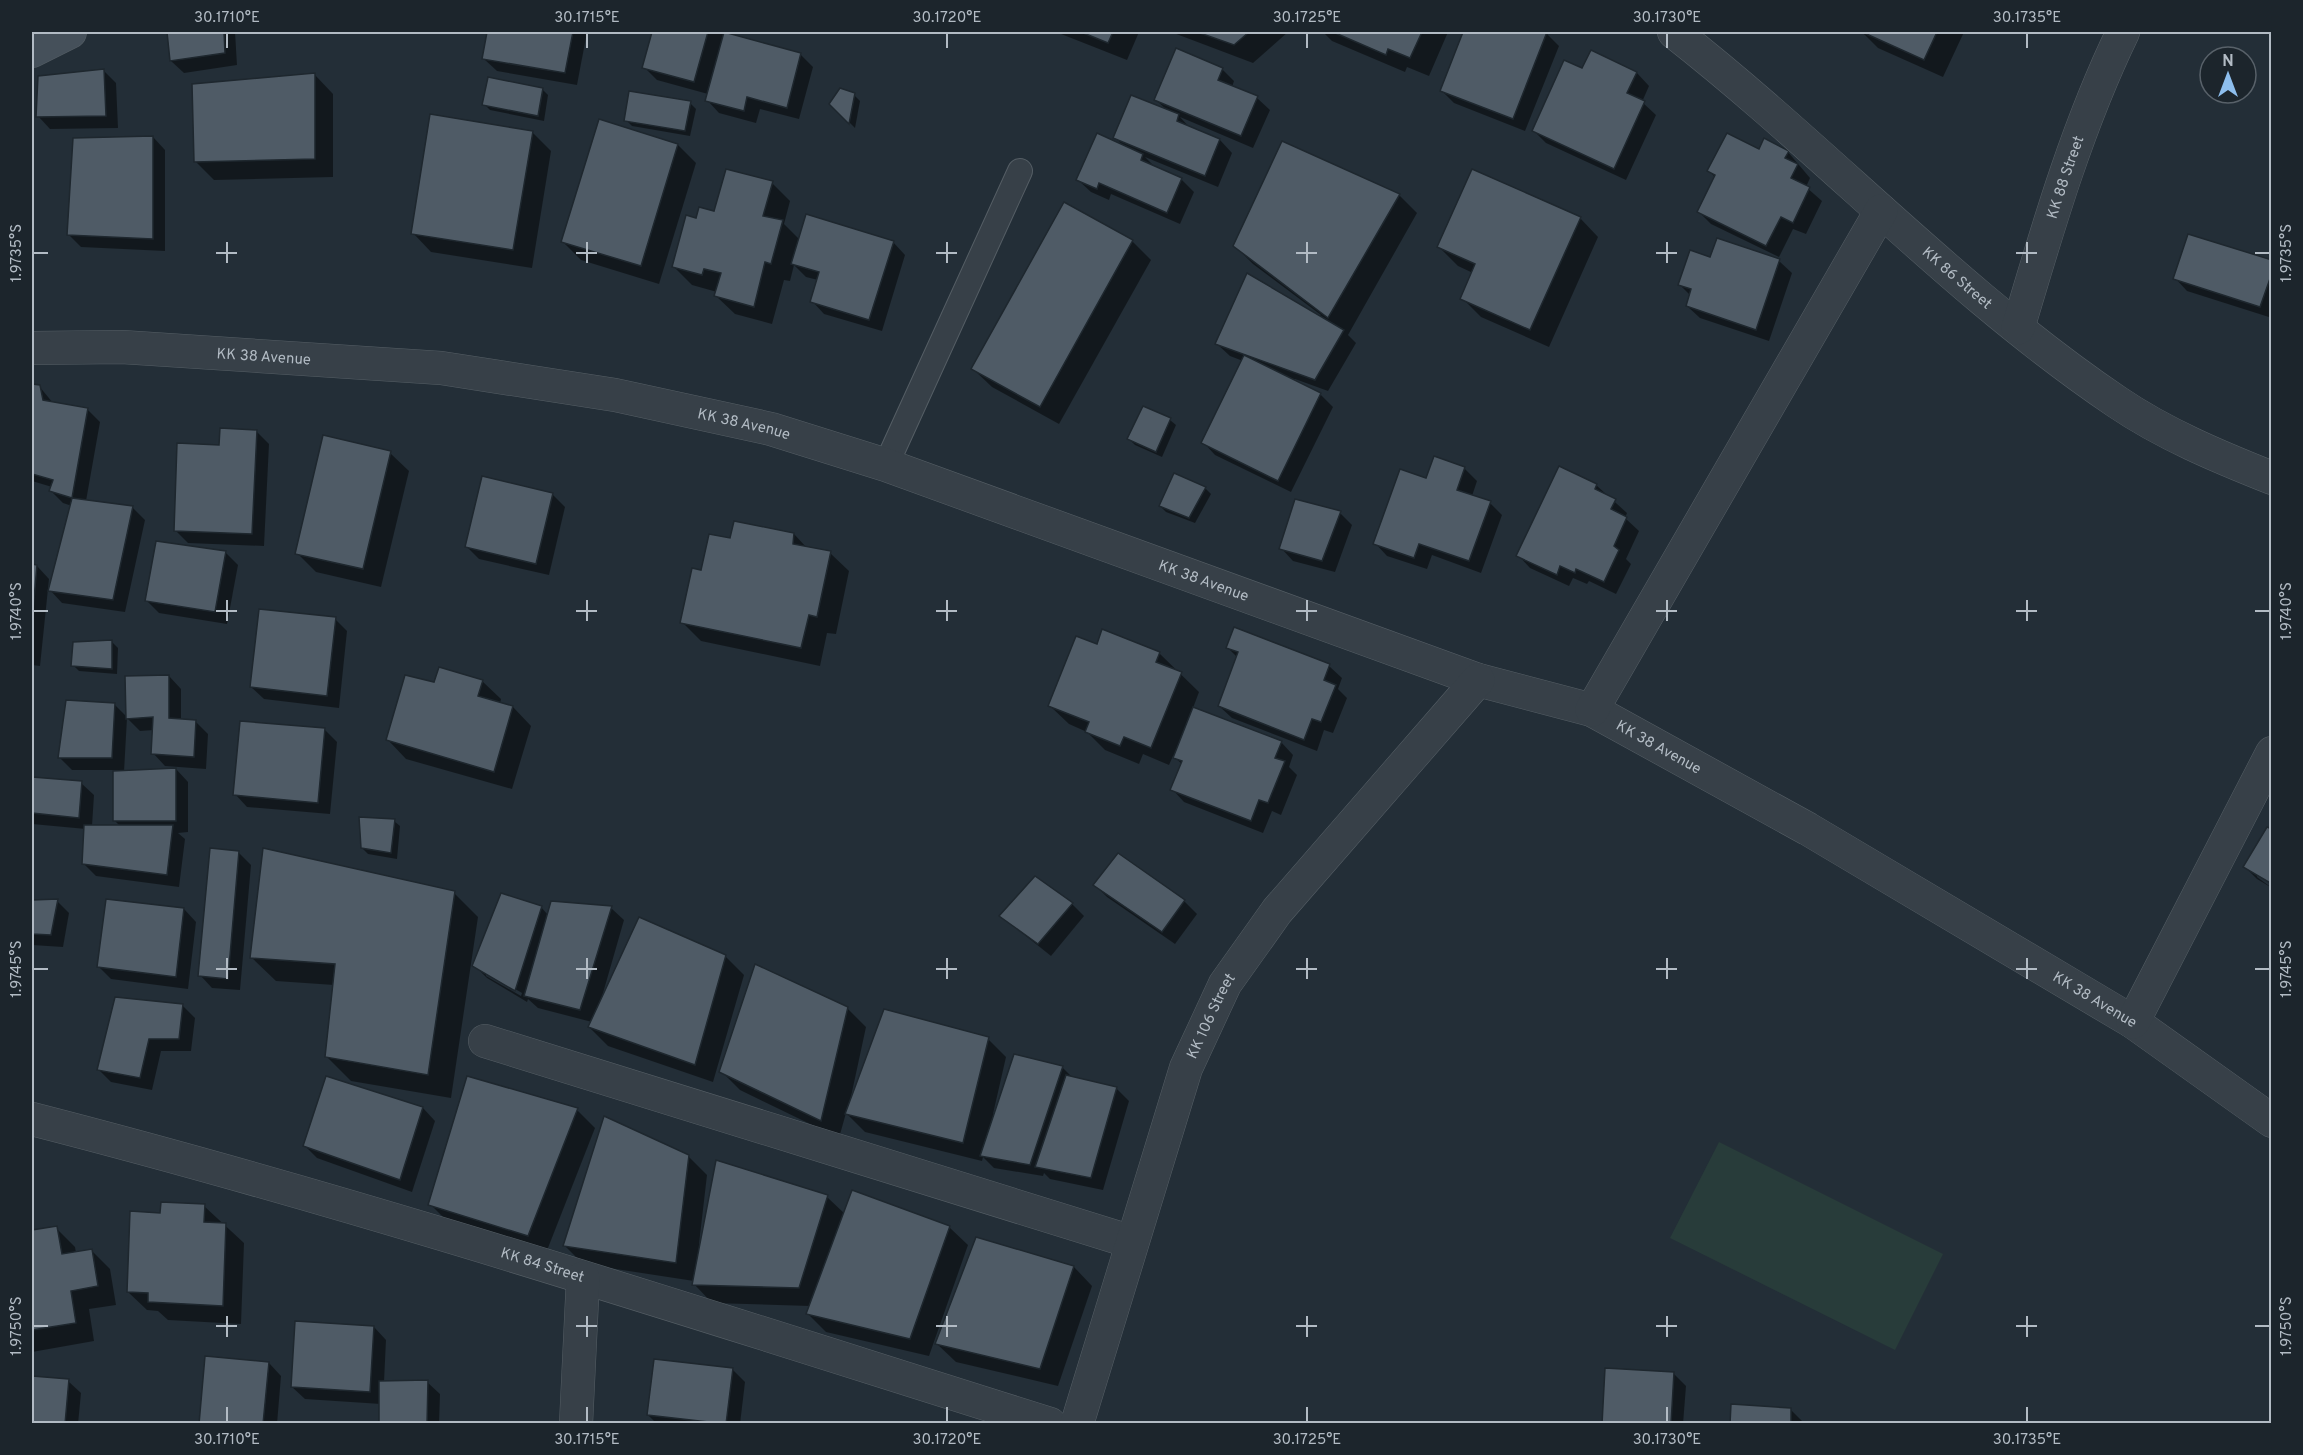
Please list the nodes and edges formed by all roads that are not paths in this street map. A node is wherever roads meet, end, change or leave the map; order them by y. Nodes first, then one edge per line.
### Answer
1 (70, 32) edge
2 (1674, 32) edge
3 (2123, 32) edge
4 (32, 51) edge
5 (1020, 171) dead end
6 (1881, 211) junction
7 (2018, 328) junction
8 (32, 348) edge
9 (886, 465) junction
10 (2271, 478) edge
11 (1478, 680) junction
12 (1592, 710) junction
13 (2271, 753) edge
14 (2133, 1022) junction
15 (485, 1041) dead end
16 (32, 1119) edge
17 (2271, 1121) edge
18 (1132, 1242) junction
19 (583, 1278) junction
20 (576, 1424) edge
21 (1050, 1424) edge
22 (1077, 1424) edge

1 - 4 main road
2 - 6 street, KK 86 Street
3 - 7 street, KK 88 Street
5 - 9 lane
6 - 7 street, KK 86 Street
6 - 12 street
7 - 10 street, KK 86 Street
8 - 9 street, KK 38 Avenue
9 - 11 street, KK 38 Avenue
11 - 12 street, KK 38 Avenue
11 - 18 street, KK 106 Street
12 - 14 street, KK 38 Avenue
13 - 14 street
14 - 17 street, KK 38 Avenue
15 - 18 street
16 - 19 street, KK 84 Street
18 - 22 street, KK 106 Street
19 - 20 street
19 - 21 street, KK 84 Street

